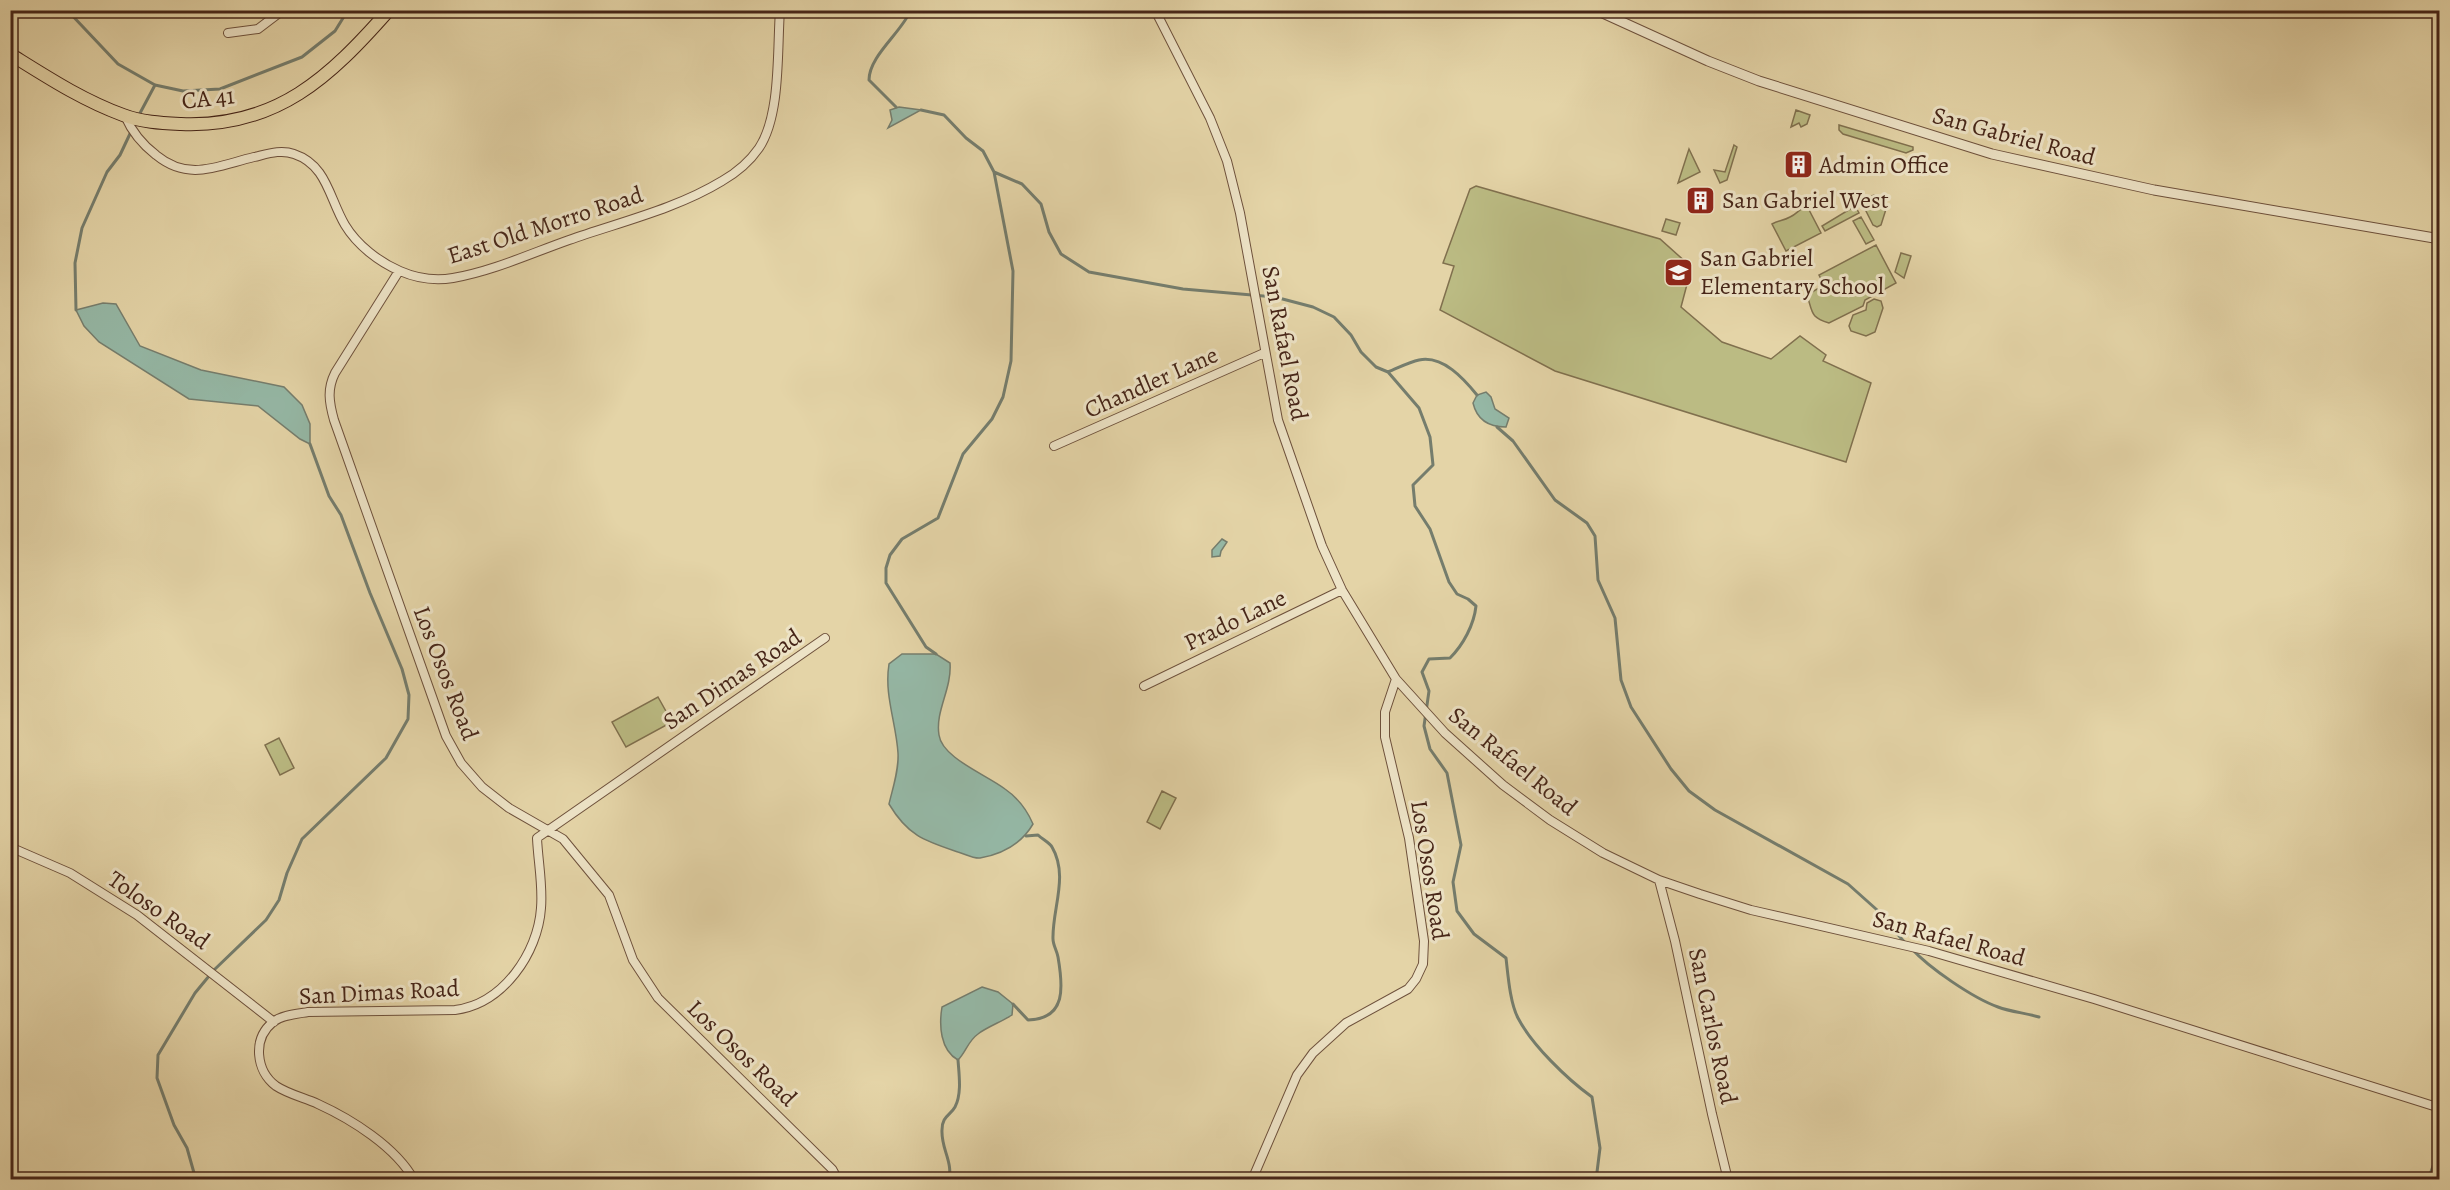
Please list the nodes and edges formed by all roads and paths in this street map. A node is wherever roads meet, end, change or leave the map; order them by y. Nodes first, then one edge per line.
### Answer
1 (283, 10) edge
2 (389, 10) edge
3 (780, 10) edge
4 (1155, 10) edge
5 (1596, 10) edge
6 (228, 33) dead end
7 (10, 54) edge
8 (125, 117) junction
9 (2439, 239) edge
10 (399, 271) junction
11 (1264, 353) junction
12 (1054, 446) dead end
13 (1342, 590) junction
14 (825, 638) dead end
15 (1396, 680) junction
16 (1144, 686) dead end
17 (546, 831) junction
18 (10, 847) edge
19 (1659, 880) junction
20 (274, 1022) junction
21 (2439, 1108) edge
22 (414, 1179) edge
23 (838, 1179) edge
24 (1252, 1179) edge
25 (1728, 1179) edge

1 - 6 street
2 - 8 main road, CA 41 / CA 41
3 - 10 street, East Old Morro Road
4 - 11 street, San Rafael Road
5 - 9 street, San Gabriel Road
7 - 8 main road, CA 41 / CA 41
8 - 10 street, East Old Morro Road
10 - 17 street, Los Osos Road
11 - 12 street, Chandler Lane
11 - 13 street, San Rafael Road
13 - 15 street, San Rafael Road
13 - 16 street, Prado Lane
14 - 17 street, San Dimas Road
15 - 19 street, San Rafael Road
15 - 24 street, Los Osos Road
17 - 20 street, San Dimas Road
17 - 23 street, Los Osos Road
18 - 20 street, Toloso Road
19 - 21 street, San Rafael Road
19 - 25 street, San Carlos Road
20 - 22 street, San Dimas Road

